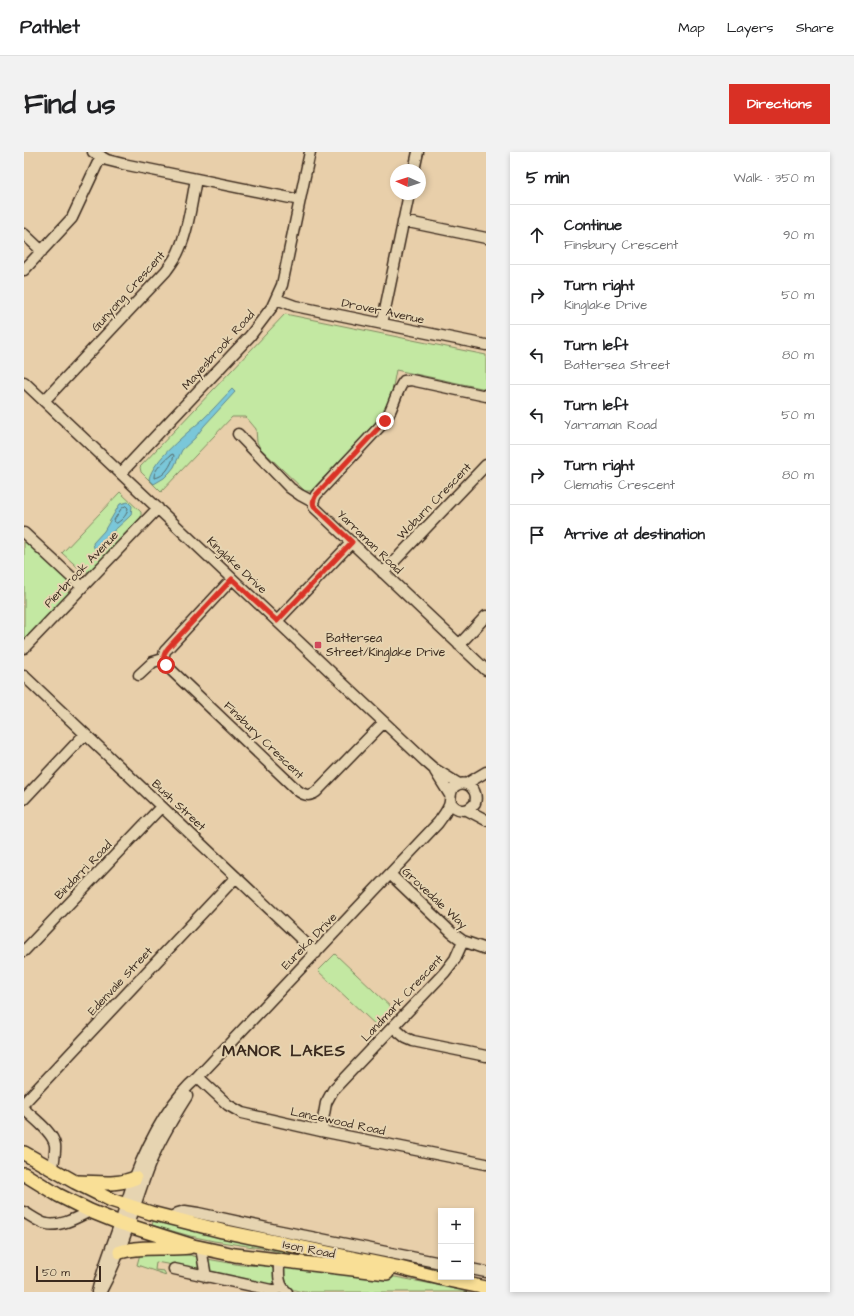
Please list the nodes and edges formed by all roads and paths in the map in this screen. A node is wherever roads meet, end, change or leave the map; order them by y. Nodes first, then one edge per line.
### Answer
1 (310, 152) edge
2 (418, 152) edge
3 (97, 154) edge
4 (415, 164) edge
5 (196, 179) junction
6 (300, 200) junction
7 (408, 200) edge
8 (403, 221) junction
9 (24, 234) edge
10 (486, 238) edge
11 (42, 250) junction
12 (24, 270) edge
13 (276, 299) junction
14 (382, 324) junction
15 (486, 345) edge
16 (24, 382) edge
17 (486, 396) edge
18 (44, 401) junction
19 (238, 434) dead end
20 (486, 465) edge
21 (121, 473) junction
22 (313, 502) junction
23 (158, 508) junction
24 (24, 533) edge
25 (352, 542) junction
26 (383, 573) junction
27 (232, 579) junction
28 (82, 588) junction
29 (486, 616) edge
30 (277, 621) junction
31 (459, 645) junction
32 (24, 648) edge
33 (163, 659) junction
34 (486, 670) edge
35 (139, 675) dead end
36 (24, 676) edge
37 (384, 722) junction
38 (85, 734) junction
39 (432, 768) junction
40 (486, 773) edge
41 (462, 784) junction
42 (476, 796) junction
43 (450, 798) junction
44 (24, 799) edge
45 (161, 806) junction
46 (464, 810) junction
47 (486, 815) edge
48 (486, 820) edge
49 (438, 823) junction
50 (390, 874) junction
51 (236, 877) junction
52 (463, 941) junction
53 (486, 949) edge
54 (24, 951) edge
55 (316, 953) junction
56 (393, 1027) junction
57 (486, 1056) edge
58 (198, 1077) junction
59 (24, 1103) edge
60 (24, 1109) edge
61 (321, 1131) junction
62 (24, 1153) edge
63 (486, 1164) edge
64 (53, 1170) junction
65 (24, 1174) edge
66 (135, 1178) junction
67 (75, 1182) junction
68 (130, 1206) junction
69 (90, 1211) junction
70 (24, 1212) edge
71 (170, 1218) junction
72 (125, 1224) junction
73 (197, 1247) junction
74 (120, 1252) junction
75 (279, 1260) junction
76 (438, 1262) edge
77 (174, 1269) dead end
78 (474, 1270) edge
79 (486, 1272) edge
80 (206, 1277) junction
81 (438, 1278) edge
82 (438, 1279) edge
83 (448, 1280) edge
84 (486, 1288) edge
85 (284, 1290) edge
86 (97, 1292) edge
87 (101, 1292) edge

1 - 6 street, Mayesbrook Road
2 - 4 street
3 - 5 street
3 - 11 street
5 - 6 street
5 - 18 street, Gunyong Crescent
6 - 13 street, Mayesbrook Road
7 - 8 street
8 - 10 street
8 - 14 street
9 - 11 street
11 - 12 street
13 - 14 street, Drover Avenue
13 - 21 street, Mayesbrook Road
14 - 15 street, Drover Avenue
16 - 18 street, Kinglake Drive
17 - 22 street
18 - 21 street, Kinglake Drive
19 - 22 street, Yarraman Road
20 - 26 street, Woburn Crescent
21 - 23 street, Kinglake Drive
22 - 25 street, Yarraman Road
23 - 27 street, Kinglake Drive
23 - 28 street, Pierbrook Avenue
24 - 28 street
25 - 26 street, Yarraman Road
25 - 30 street
26 - 31 street, Yarraman Road
27 - 30 street, Kinglake Drive
27 - 33 street
28 - 32 street, Pierbrook Avenue
29 - 31 street
30 - 37 street, Kinglake Drive
31 - 34 street, Yarraman Road
33 - 35 street
33 - 37 street, Finsbury Crescent
36 - 38 street, Bush Street
37 - 39 street, Kinglake Drive
38 - 44 street
38 - 45 street, Bush Street
39 - 41 street, Kinglake Drive
39 - 43 street, Kinglake Drive
40 - 41 street
40 - 42 street
41 - 42 street
41 - 43 street
42 - 46 street
42 - 47 street
43 - 46 street
43 - 49 street, Eureka Drive
45 - 51 street, Bush Street
45 - 54 street, Bindarri Road
46 - 48 street
46 - 49 street, Eureka Drive
49 - 50 street, Eureka Drive
50 - 52 street, Grovedale Way
50 - 55 street, Eureka Drive
51 - 55 street, Bush Street
51 - 59 street, Edenvale Street
52 - 53 street, Grovedale Way
52 - 56 street, Landmark Crescent
55 - 58 street, Eureka Drive
56 - 57 street
56 - 61 street, Landmark Crescent
58 - 61 street, Lancewood Road
58 - 66 street, Eureka Drive
58 - 68 street, Eureka Drive
60 - 64 street
61 - 63 street, Lancewood Road
62 - 64 main road, Ison Road
64 - 67 main road, Ison Road
65 - 69 main road, Ison Road
66 - 67 main road
66 - 68 street, Eureka Drive
67 - 68 main road, Ison Road
68 - 71 main road, Ison Road
68 - 72 street, Eureka Drive
69 - 70 street
69 - 72 main road, Ison Road
71 - 76 street, Ison Road
71 - 81 main road, Ison Road
72 - 73 main road, Ison Road
72 - 74 street
72 - 86 street
73 - 74 main road
73 - 75 main road, Ison Road
73 - 80 street
74 - 87 street
75 - 82 main road, Ison Road
75 - 85 street, Ison Road
77 - 80 street, Ison Road
78 - 79 street
80 - 85 street, Ison Road
83 - 84 main road, Ison Road

